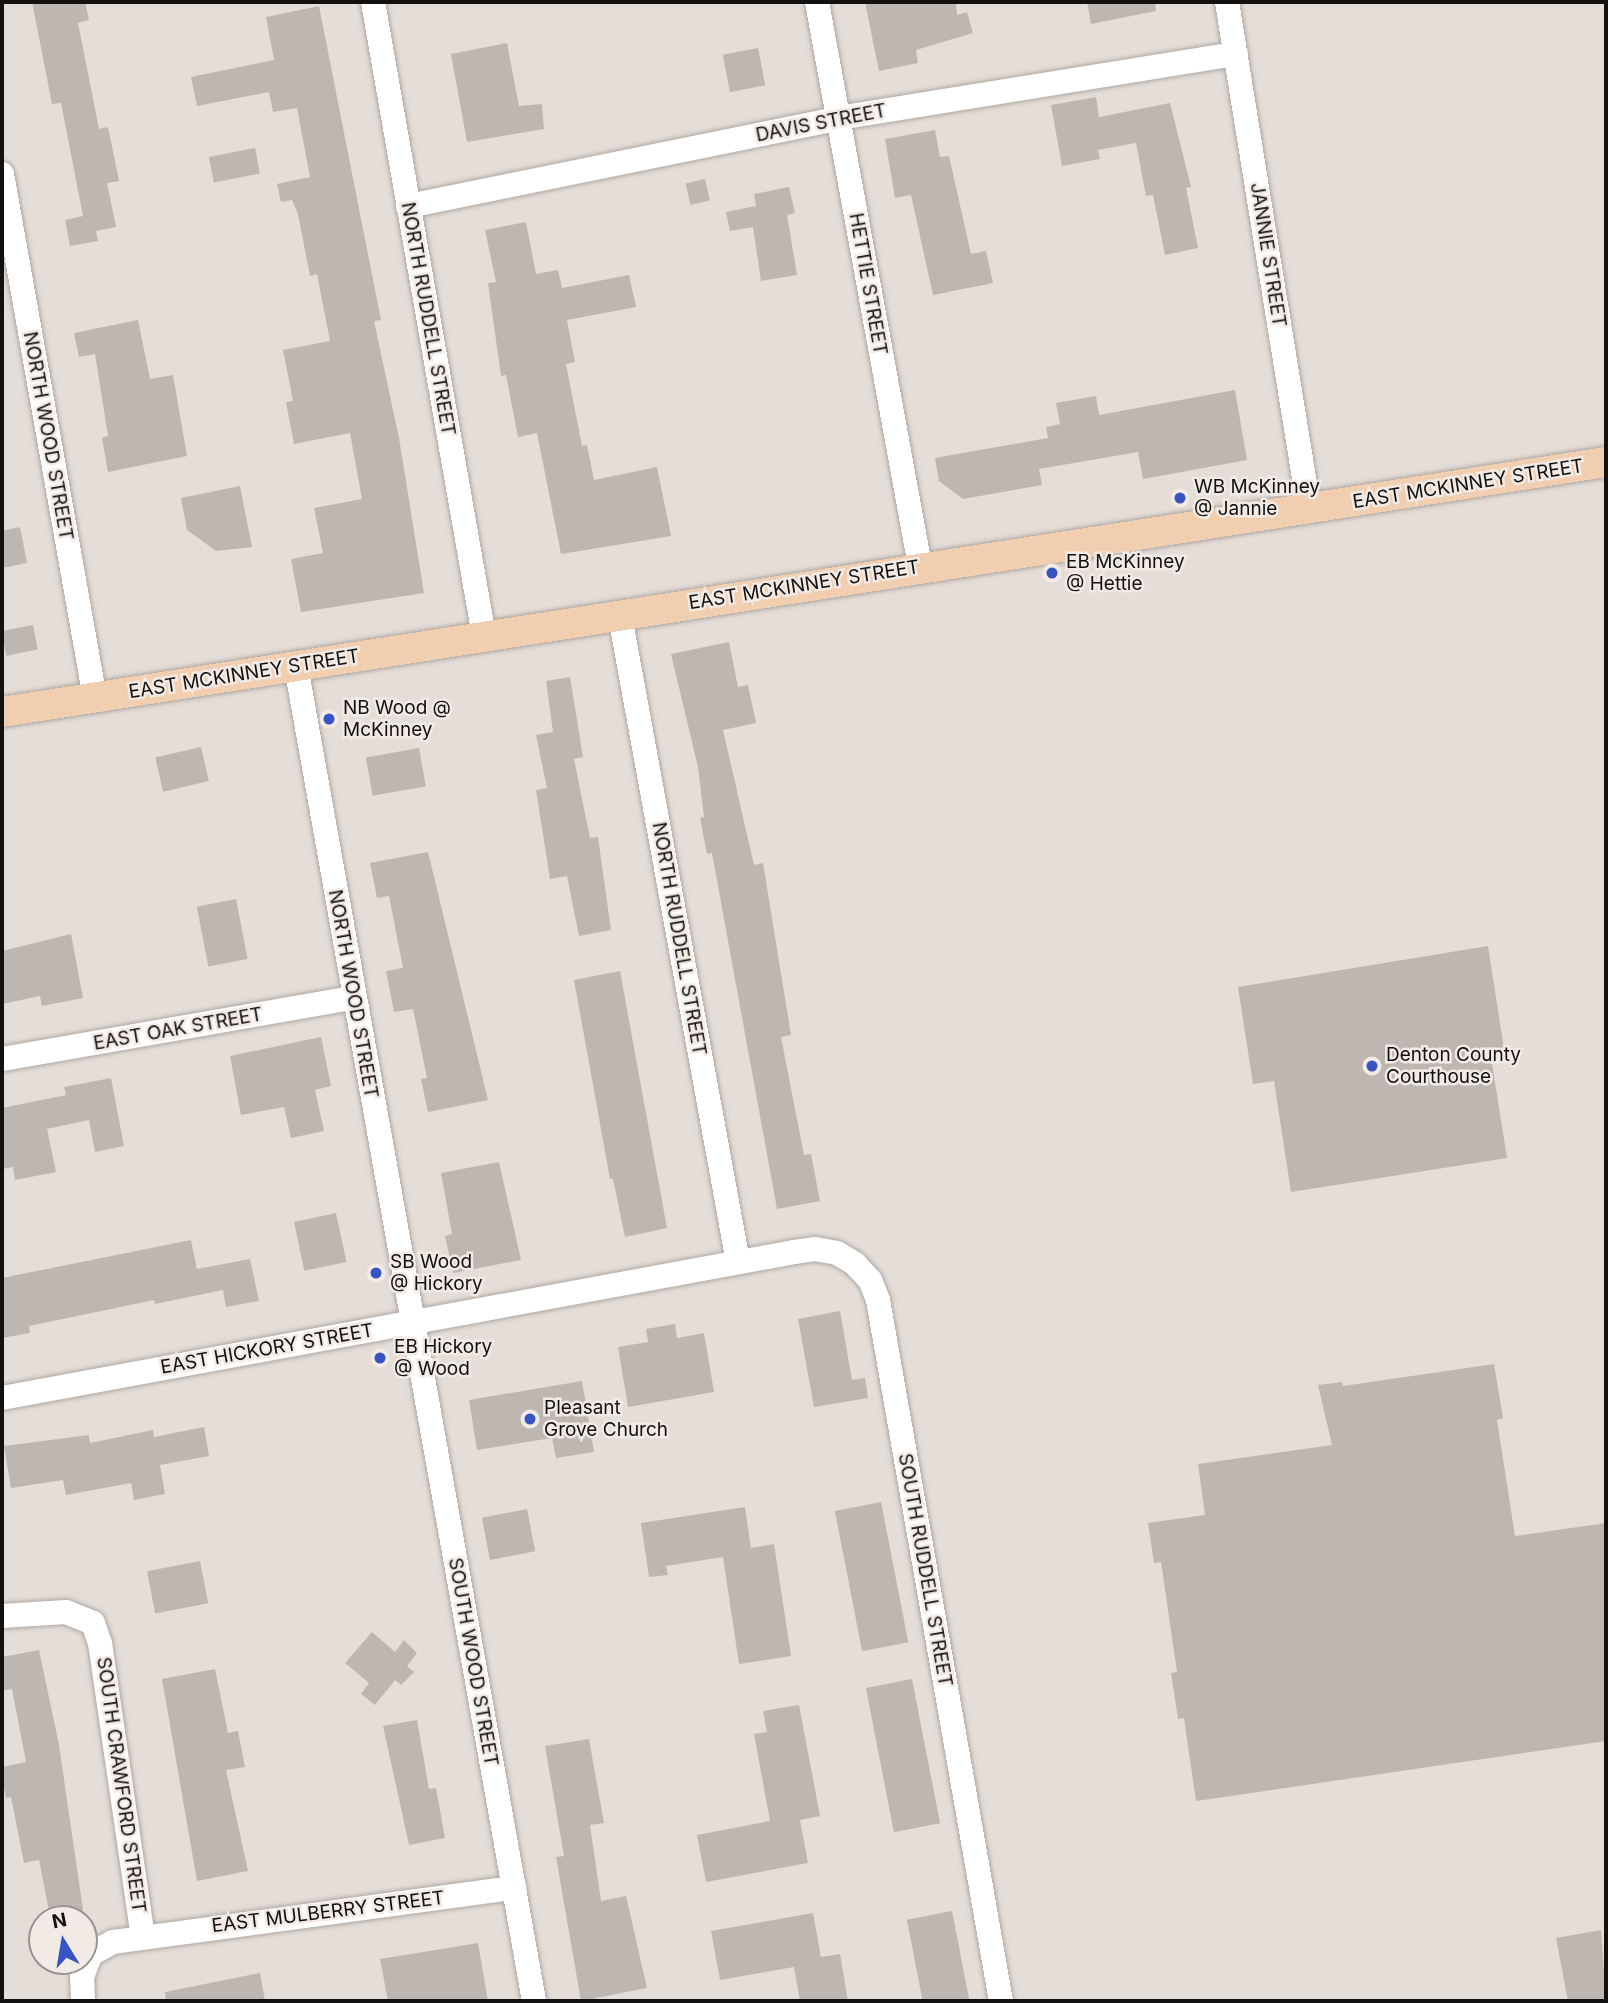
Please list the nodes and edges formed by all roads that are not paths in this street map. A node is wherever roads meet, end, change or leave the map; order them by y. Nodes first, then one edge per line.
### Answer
1 (373, 2) edge
2 (817, 2) edge
3 (1227, 2) edge
4 (1236, 54) junction
5 (839, 118) junction
6 (2, 174) edge
7 (408, 206) junction
8 (1606, 463) edge
9 (1309, 509) junction
10 (920, 566) junction
11 (620, 616) junction
12 (484, 636) junction
13 (296, 666) junction
14 (95, 698) junction
15 (2, 712) edge
16 (353, 998) junction
17 (2, 1059) edge
18 (738, 1262) junction
19 (413, 1322) junction
20 (2, 1398) edge
21 (2, 1616) edge
22 (514, 1888) junction
23 (143, 1936) junction
24 (83, 2001) edge
25 (534, 2001) edge
26 (1001, 2001) edge

1 - 7 street, NORTH RUDDELL STREET
2 - 5 street, HETTIE STREET
3 - 4 street, JANNIE STREET
4 - 5 street, DAVIS STREET
4 - 9 street, JANNIE STREET
5 - 7 street, DAVIS STREET
5 - 10 street, HETTIE STREET
6 - 14 street, NORTH WOOD STREET
7 - 12 street, NORTH RUDDELL STREET
8 - 9 main road, EAST MCKINNEY STREET
9 - 10 main road, EAST MCKINNEY STREET
10 - 11 main road, EAST MCKINNEY STREET
11 - 12 main road, EAST MCKINNEY STREET
11 - 18 street, NORTH RUDDELL STREET
12 - 13 main road, EAST MCKINNEY STREET
13 - 14 main road, EAST MCKINNEY STREET
13 - 16 street, NORTH WOOD STREET
14 - 15 main road, EAST MCKINNEY STREET
16 - 17 street, EAST OAK STREET
16 - 19 street, NORTH WOOD STREET
18 - 19 street, EAST HICKORY STREET
18 - 26 street, SOUTH RUDDELL STREET
19 - 20 street, EAST HICKORY STREET
19 - 22 street, SOUTH WOOD STREET
21 - 23 street, SOUTH CRAWFORD STREET
22 - 23 street, EAST MULBERRY STREET
22 - 25 street, SOUTH WOOD STREET
23 - 24 street, SOUTH CRAWFORD STREET

